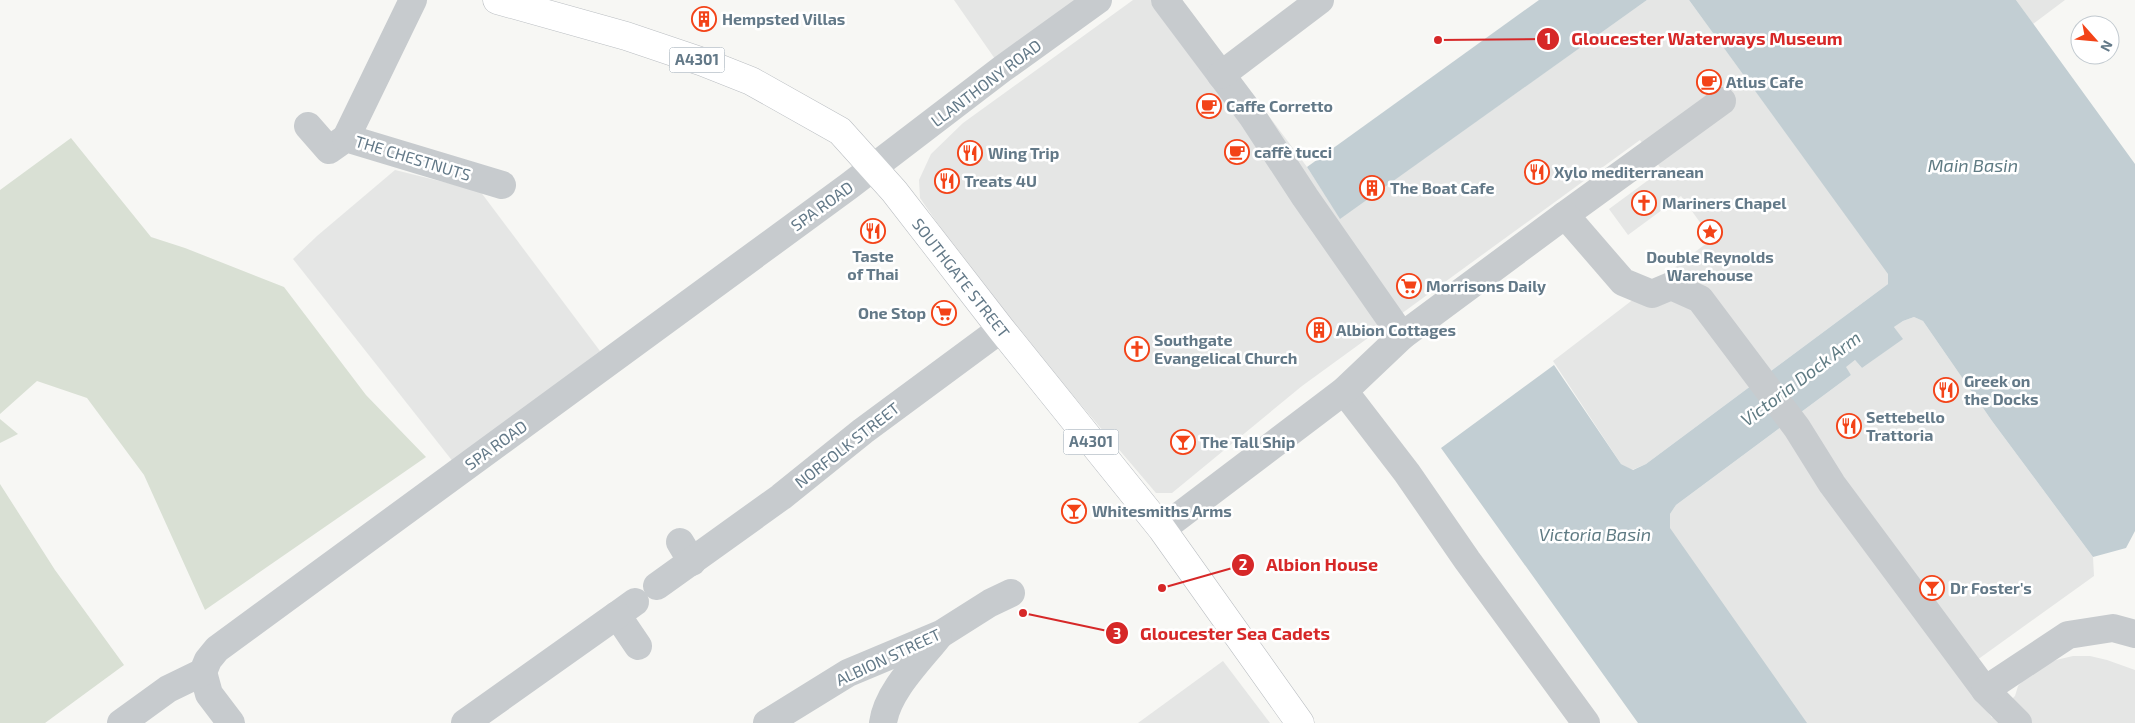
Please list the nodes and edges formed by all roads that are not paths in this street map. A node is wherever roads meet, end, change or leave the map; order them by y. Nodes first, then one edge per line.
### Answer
1 (412, 0) edge
2 (497, 0) edge
3 (1098, 0) edge
4 (1165, 0) edge
5 (1320, 0) edge
6 (1221, 75) junction
7 (1722, 101) dead end
8 (308, 126) dead end
9 (346, 138) junction
10 (874, 167) junction
11 (502, 185) dead end
12 (1565, 216) junction
13 (1001, 329) junction
14 (1402, 336) junction
15 (1344, 391) junction
16 (1162, 529) junction
17 (657, 586) dead end
18 (1010, 593) dead end
19 (940, 634) junction
20 (2135, 634) edge
21 (638, 646) dead end
22 (203, 672) junction
23 (1985, 690) junction
24 (122, 723) edge
25 (231, 723) edge
26 (464, 723) edge
27 (767, 723) edge
28 (883, 723) edge
29 (1300, 723) edge
30 (1586, 723) edge
31 (2018, 723) edge

1 - 9 street
2 - 10 main road, SOUTHGATE STREET / A4301
3 - 10 street, LLANTHONY ROAD
4 - 6 street
5 - 6 street
6 - 14 street
7 - 12 street
8 - 9 street, THE CHESTNUTS
9 - 11 street, THE CHESTNUTS
10 - 13 main road, SOUTHGATE STREET / A4301
10 - 22 street, SPA ROAD
12 - 14 street
12 - 23 street
13 - 16 main road, SOUTHGATE STREET / A4301
13 - 17 street, NORFOLK STREET
14 - 15 street
15 - 16 street
15 - 30 street
16 - 29 main road, SOUTHGATE STREET / A4301
18 - 19 street, ALBION STREET
19 - 27 street, ALBION STREET
19 - 28 street
20 - 23 street
21 - 26 street
22 - 24 street
22 - 25 street
23 - 31 street

